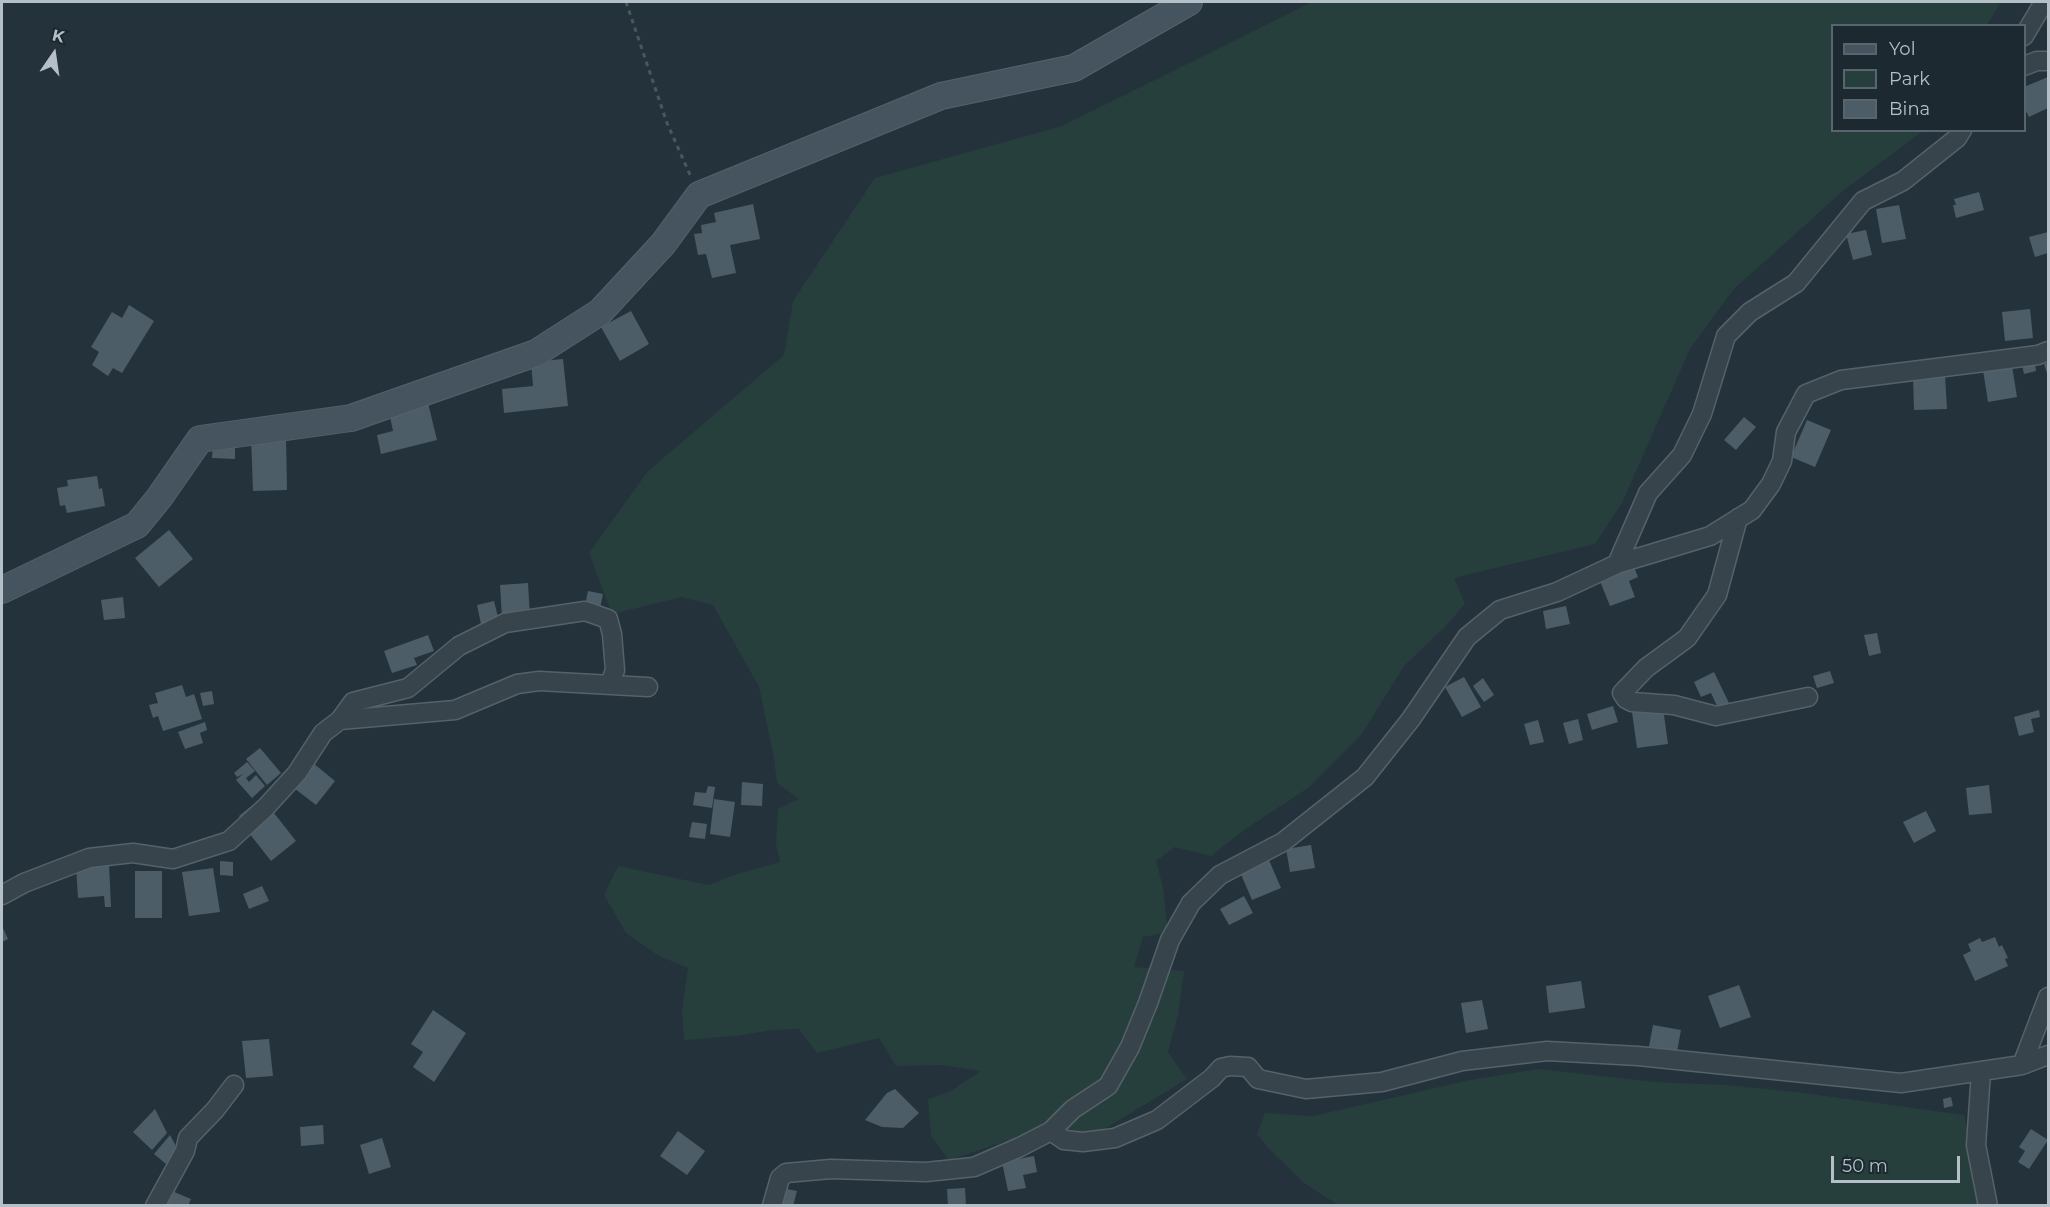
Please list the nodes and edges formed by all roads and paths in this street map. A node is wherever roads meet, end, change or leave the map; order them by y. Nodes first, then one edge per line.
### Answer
1 (626, 2) edge
2 (1189, 2) edge
3 (2044, 2) edge
4 (2026, 34) edge
5 (2049, 61) edge
6 (2026, 66) edge
7 (1961, 132) edge
8 (699, 195) junction
9 (2049, 351) edge
10 (1738, 518) junction
11 (1617, 564) junction
12 (2, 590) edge
13 (610, 684) junction
14 (648, 687) dead end
15 (1808, 697) dead end
16 (340, 720) junction
17 (2, 895) edge
18 (2049, 997) edge
19 (2049, 1055) edge
20 (2022, 1065) junction
21 (1981, 1072) junction
22 (234, 1085) dead end
23 (1051, 1131) junction
24 (155, 1206) edge
25 (772, 1206) edge
26 (1988, 1206) edge

1 - 8 path
2 - 8 street
3 - 4 street
5 - 6 street
7 - 11 street
8 - 12 street
9 - 10 street
10 - 11 street
10 - 15 street
11 - 23 street
13 - 14 street
13 - 16 street
13 - 16 street
16 - 17 street
18 - 20 street
19 - 20 street
20 - 21 street
21 - 23 street
21 - 26 street
22 - 24 street
23 - 25 street

